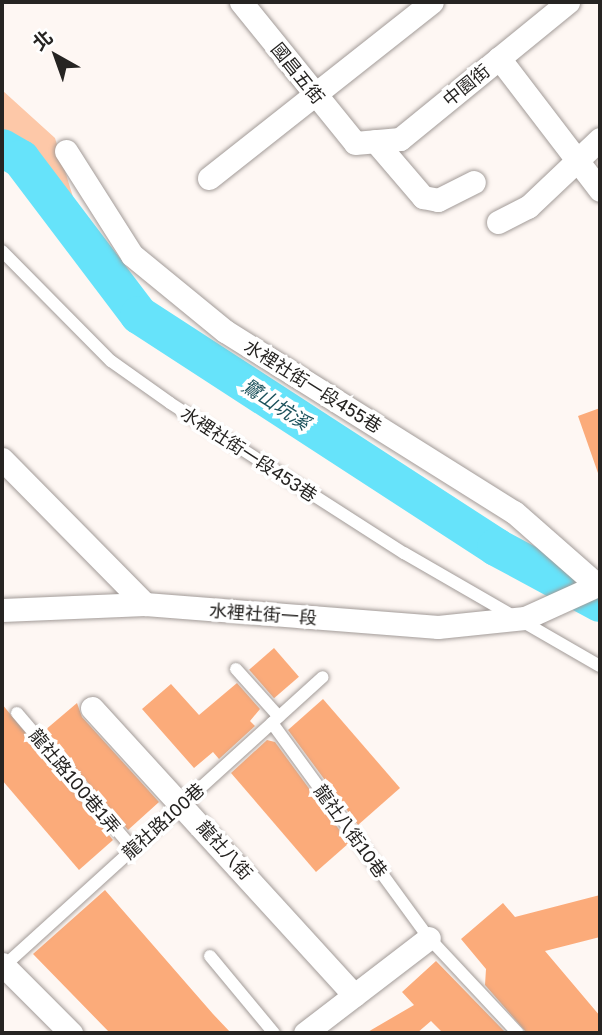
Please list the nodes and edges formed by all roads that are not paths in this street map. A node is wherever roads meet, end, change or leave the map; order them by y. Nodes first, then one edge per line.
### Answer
1 (241, 2) edge
2 (432, 2) edge
3 (568, 2) edge
4 (499, 58) junction
5 (315, 95) junction
6 (600, 139) edge
7 (365, 142) junction
8 (66, 151) dead end
9 (576, 159) junction
10 (209, 178) dead end
11 (474, 182) dead end
12 (600, 190) edge
13 (498, 222) dead end
14 (2, 251) edge
15 (2, 459) edge
16 (598, 585) edge
17 (145, 604) junction
18 (2, 610) edge
19 (525, 618) junction
20 (600, 666) edge
21 (236, 669) dead end
22 (323, 677) dead end
23 (92, 708) dead end
24 (17, 713) dead end
25 (276, 720) junction
26 (183, 803) junction
27 (132, 849) junction
28 (429, 938) junction
29 (210, 956) dead end
30 (2, 966) edge
31 (354, 995) junction
32 (71, 1033) edge
33 (274, 1033) edge
34 (305, 1033) edge
35 (518, 1033) edge

1 - 5 street, 國昌五街
2 - 5 street
3 - 4 street, 中園街
4 - 7 street, 中園街
4 - 9 street
5 - 7 street, 國昌五街
5 - 10 street
6 - 9 street
7 - 11 street, 國昌五街
8 - 16 street, 水裡社街一段455巷
9 - 12 street
9 - 13 street
14 - 19 lane, 水裡社街一段453巷
15 - 17 street
16 - 19 street, 水裡社街一段
17 - 18 street, 水裡社街一段
17 - 19 street, 水裡社街一段
19 - 20 lane, 水裡社街一段453巷
21 - 25 lane, 龍社八街10巷
22 - 25 lane, 龍社路100巷
23 - 26 street, 龍社八街
24 - 27 lane, 龍社路100巷1弄
25 - 26 lane, 龍社路100巷
25 - 28 lane, 龍社八街10巷
26 - 27 lane, 龍社路100巷
26 - 31 street, 龍社八街
27 - 30 lane, 龍社路100巷
28 - 31 street
28 - 35 lane, 龍社八街10巷
29 - 33 lane
30 - 32 street
31 - 34 street

